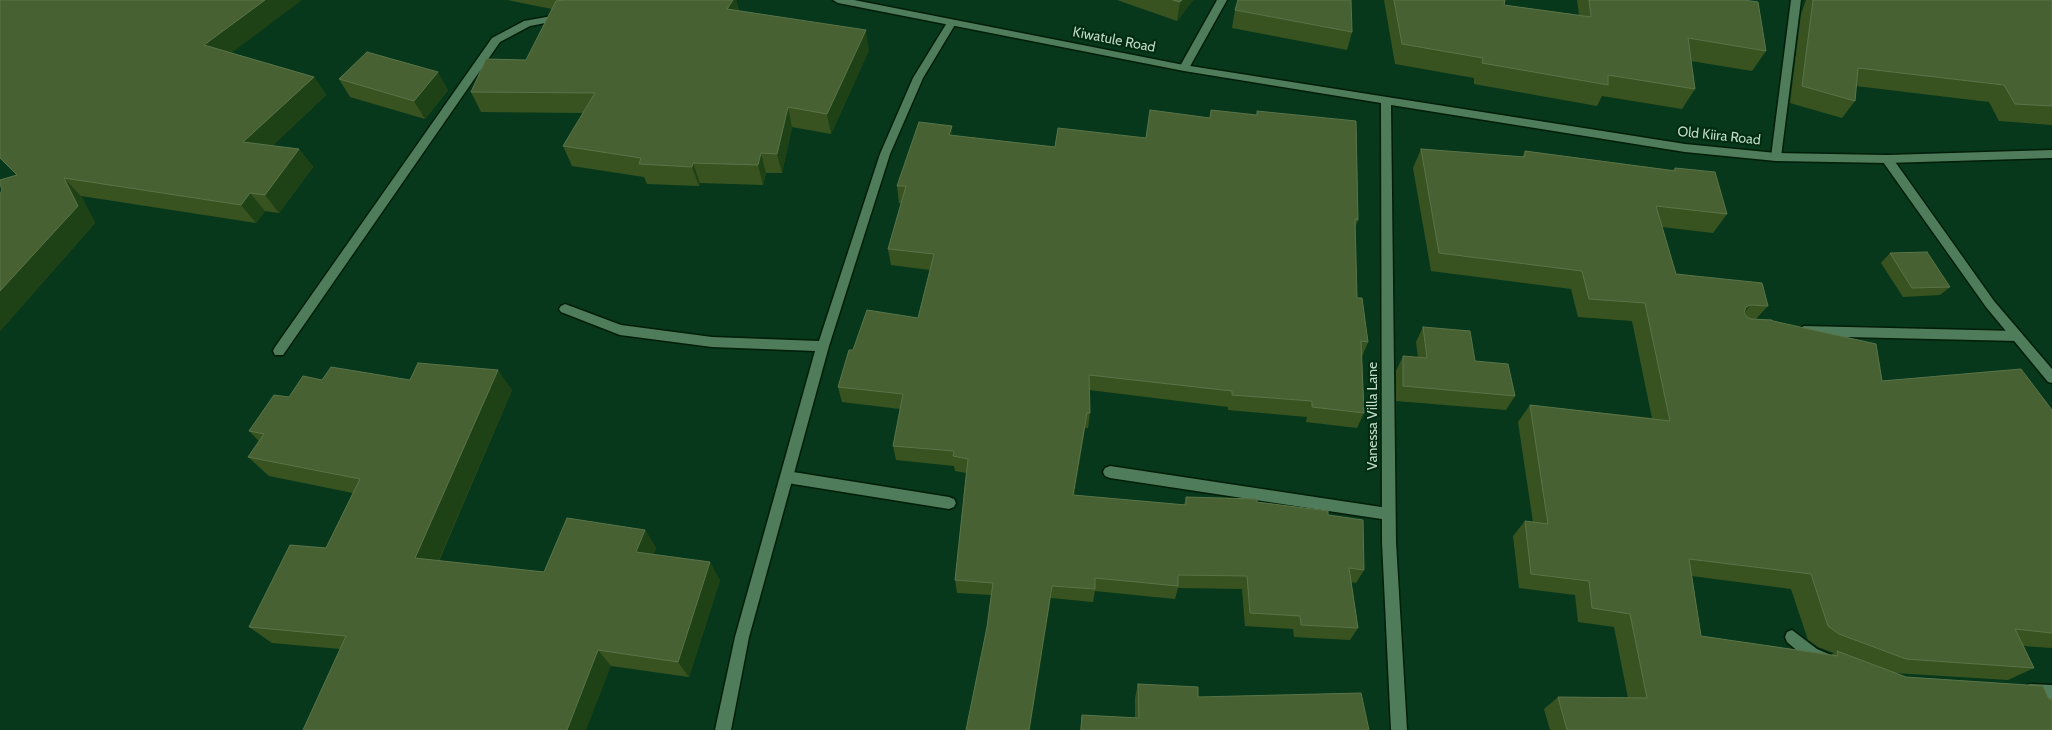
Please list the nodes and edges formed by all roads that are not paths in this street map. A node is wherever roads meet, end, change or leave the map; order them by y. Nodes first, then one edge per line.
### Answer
1 (838, 0) edge
2 (1222, 0) edge
3 (1796, 0) edge
4 (570, 16) edge
5 (951, 23) junction
6 (1184, 68) junction
7 (1386, 101) junction
8 (2052, 154) edge
9 (1776, 157) junction
10 (1887, 159) junction
11 (564, 309) dead end
12 (1794, 331) edge
13 (2017, 336) junction
14 (823, 346) junction
15 (279, 351) dead end
16 (2052, 378) edge
17 (1110, 472) dead end
18 (787, 477) junction
19 (948, 503) dead end
20 (1388, 514) junction
21 (1792, 637) dead end
22 (1838, 665) edge
23 (2012, 689) edge
24 (2052, 692) edge
25 (723, 730) edge
26 (1399, 730) edge

1 - 5 street, Kiwatule Road
2 - 6 street
3 - 9 street
4 - 15 street
5 - 6 street, Kiwatule Road
5 - 14 street
6 - 7 street, Kiwatule Road
7 - 9 street, Old Kiira Road
7 - 20 street, Vanessa Villa Lane
8 - 10 street, Old Kiira Road
9 - 10 street, Old Kiira Road
10 - 13 street
11 - 14 street
12 - 13 street
13 - 16 street
14 - 18 street
17 - 20 street
18 - 19 street
18 - 25 street
20 - 26 street, Vanessa Villa Lane
21 - 22 street
23 - 24 street

